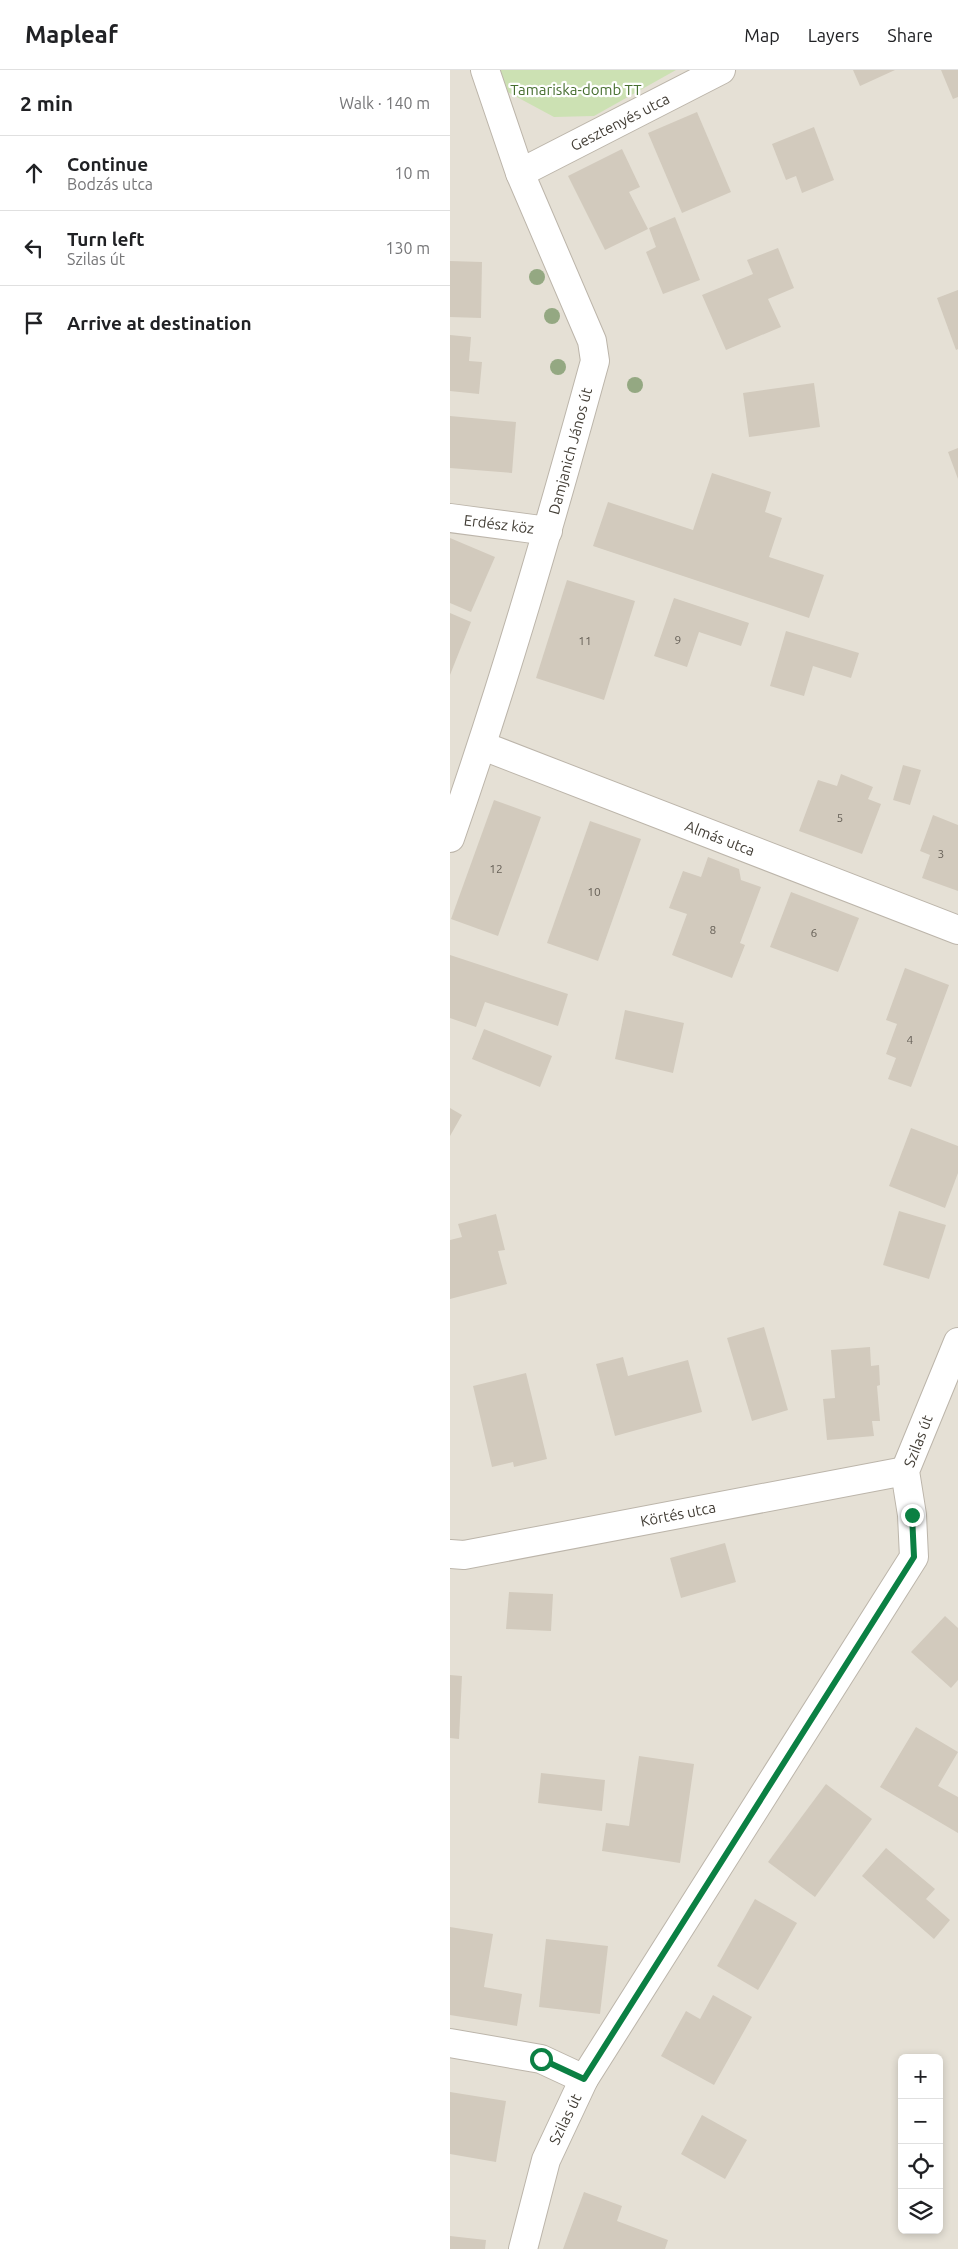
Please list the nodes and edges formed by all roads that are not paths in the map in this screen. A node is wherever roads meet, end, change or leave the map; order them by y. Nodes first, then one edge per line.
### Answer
1 (485, 70) edge
2 (721, 70) edge
3 (520, 173) junction
4 (450, 518) edge
5 (548, 531) junction
6 (483, 746) junction
7 (450, 838) edge
8 (958, 930) edge
9 (958, 1342) edge
10 (905, 1471) junction
11 (450, 1554) edge
12 (450, 2043) edge
13 (584, 2079) junction
14 (523, 2249) edge

1 - 3 street, Damjanich János út
2 - 3 street, Gesztenyés utca
3 - 5 street, Damjanich János út
4 - 5 street, Erdész köz
5 - 6 street, Damjanich János út
6 - 7 street, Damjanich János út
6 - 8 street, Almás utca
9 - 10 street, Szilas út
10 - 11 street, Körtés utca
10 - 13 street, Szilas út
12 - 13 street
13 - 14 street, Szilas út

